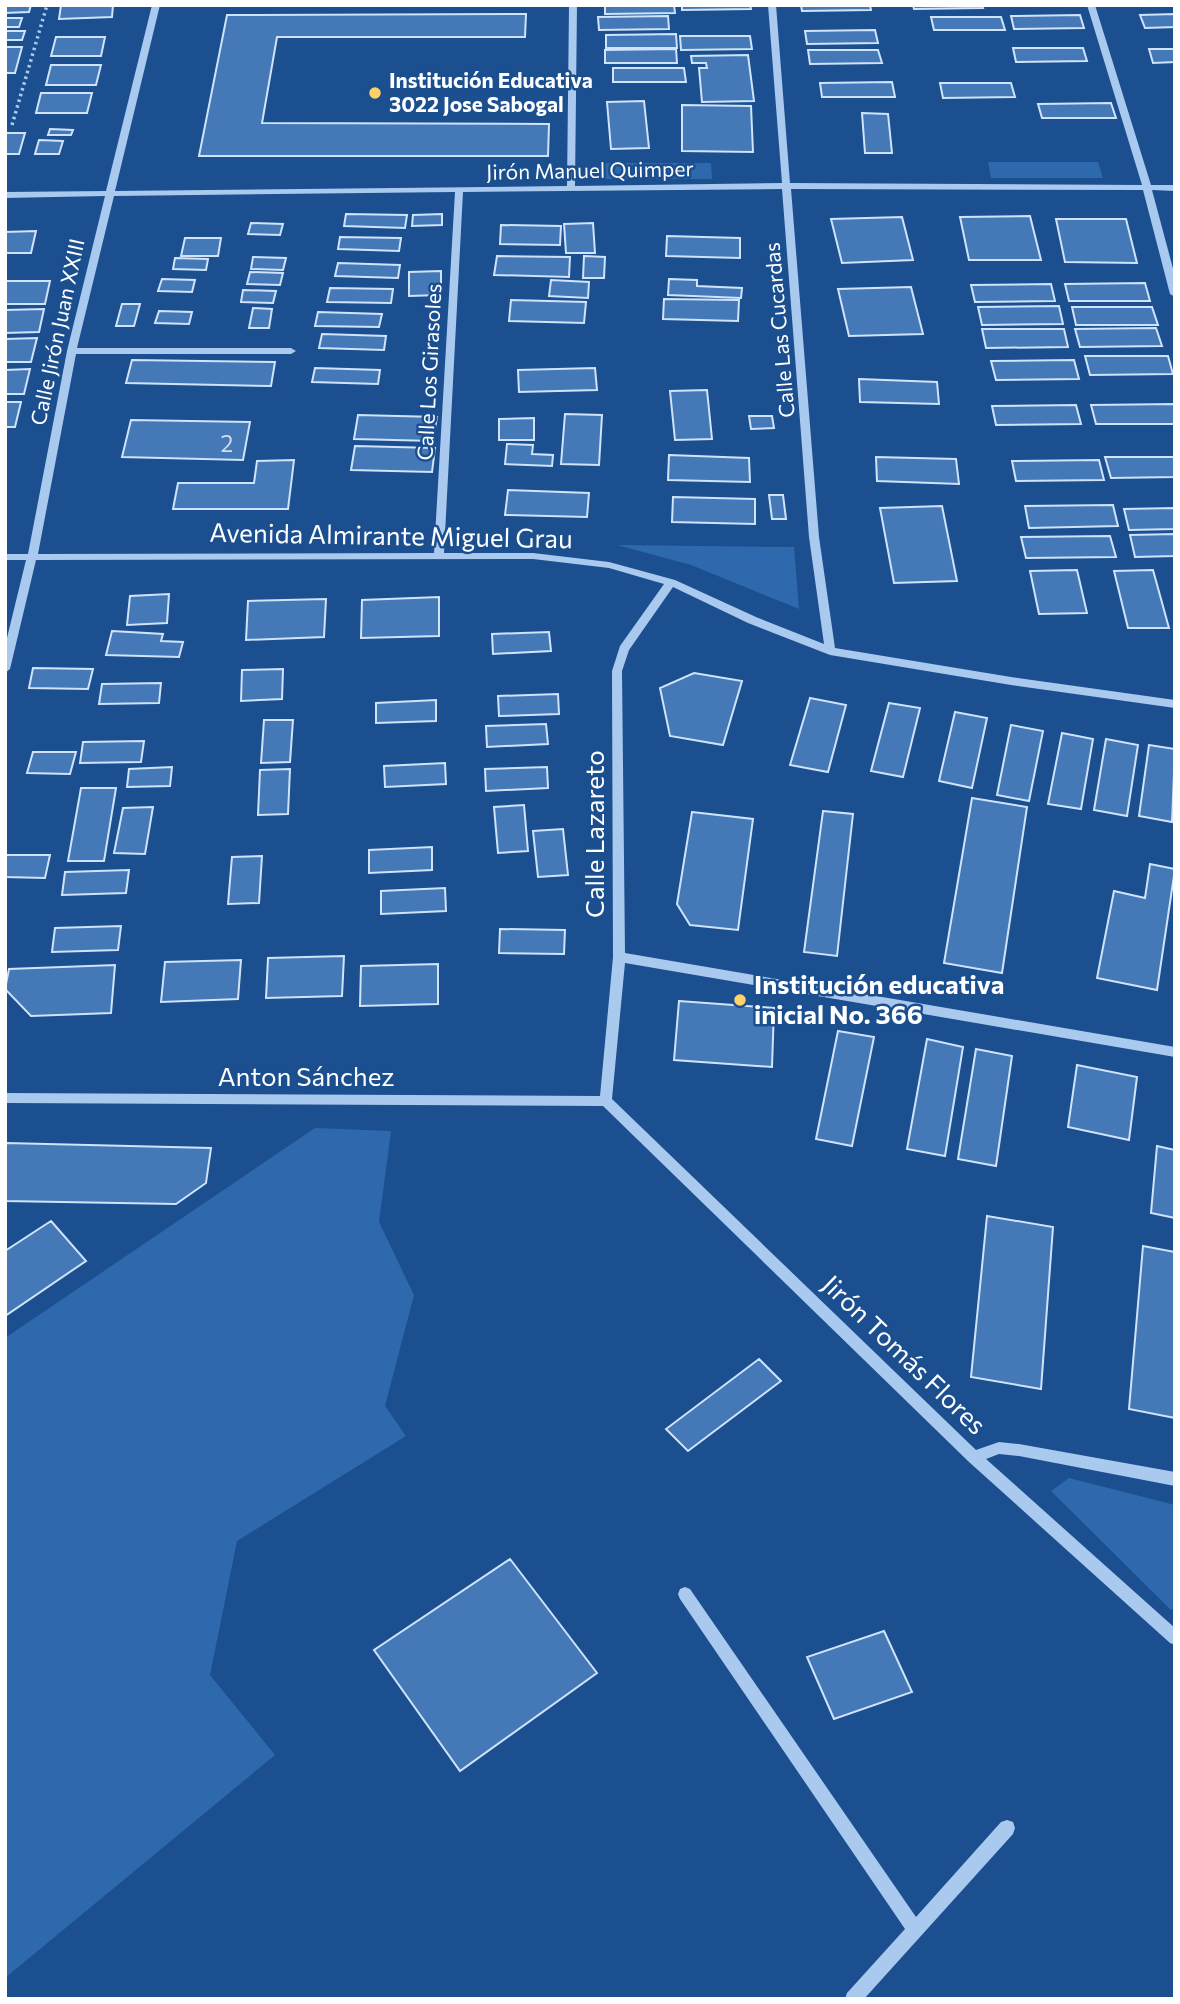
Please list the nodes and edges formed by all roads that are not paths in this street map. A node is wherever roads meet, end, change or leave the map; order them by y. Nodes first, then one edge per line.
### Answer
1 (156, 5) edge
2 (573, 5) edge
3 (772, 5) edge
4 (1091, 5) edge
5 (786, 186) junction
6 (571, 188) junction
7 (1147, 188) junction
8 (1175, 188) edge
9 (459, 190) junction
10 (108, 194) junction
11 (5, 195) edge
12 (1175, 294) edge
13 (72, 351) junction
14 (292, 351) dead end
15 (439, 556) junction
16 (5, 557) edge
17 (32, 557) junction
18 (671, 582) junction
19 (830, 651) junction
20 (5, 669) edge
21 (1175, 704) edge
22 (618, 957) junction
23 (1175, 1052) edge
24 (5, 1098) edge
25 (606, 1101) junction
26 (974, 1457) junction
27 (1175, 1479) edge
28 (685, 1594) dead end
29 (1175, 1638) edge
30 (1007, 1828) dead end
31 (915, 1929) junction
32 (853, 1999) edge

1 - 10 street, Calle Jirón Juan XXIII
2 - 6 street
3 - 5 street, Calle Las Cucardas
4 - 7 street
5 - 6 street, Jirón Manuel Quimper
5 - 7 street, Jirón Manuel Quimper
5 - 19 street, Calle Las Cucardas
6 - 9 street, Jirón Manuel Quimper
7 - 8 street, Jirón Manuel Quimper
7 - 12 street
9 - 10 street, Jirón Manuel Quimper
9 - 15 street, Calle Los Girasoles
10 - 11 street, Jirón Manuel Quimper
10 - 13 street, Calle Jirón Juan XXIII
13 - 14 street
13 - 17 street, Calle Jirón Juan XXIII
15 - 17 street, Avenida Almirante Miguel Grau
15 - 18 street, Avenida Almirante Miguel Grau
16 - 17 street, Avenida Almirante Miguel Grau
17 - 20 street, Calle Jirón Juan XXIII
18 - 19 street, Avenida Almirante Miguel Grau
18 - 22 street, Calle Lazareto
19 - 21 street, Avenida Almirante Miguel Grau
22 - 23 street
22 - 25 street, Calle Lazareto
24 - 25 street, Anton Sánchez
25 - 26 street, Jirón Tomás Flores
26 - 27 street
26 - 29 street, Jirón Tomás Flores
28 - 31 lane
30 - 31 street
31 - 32 street

